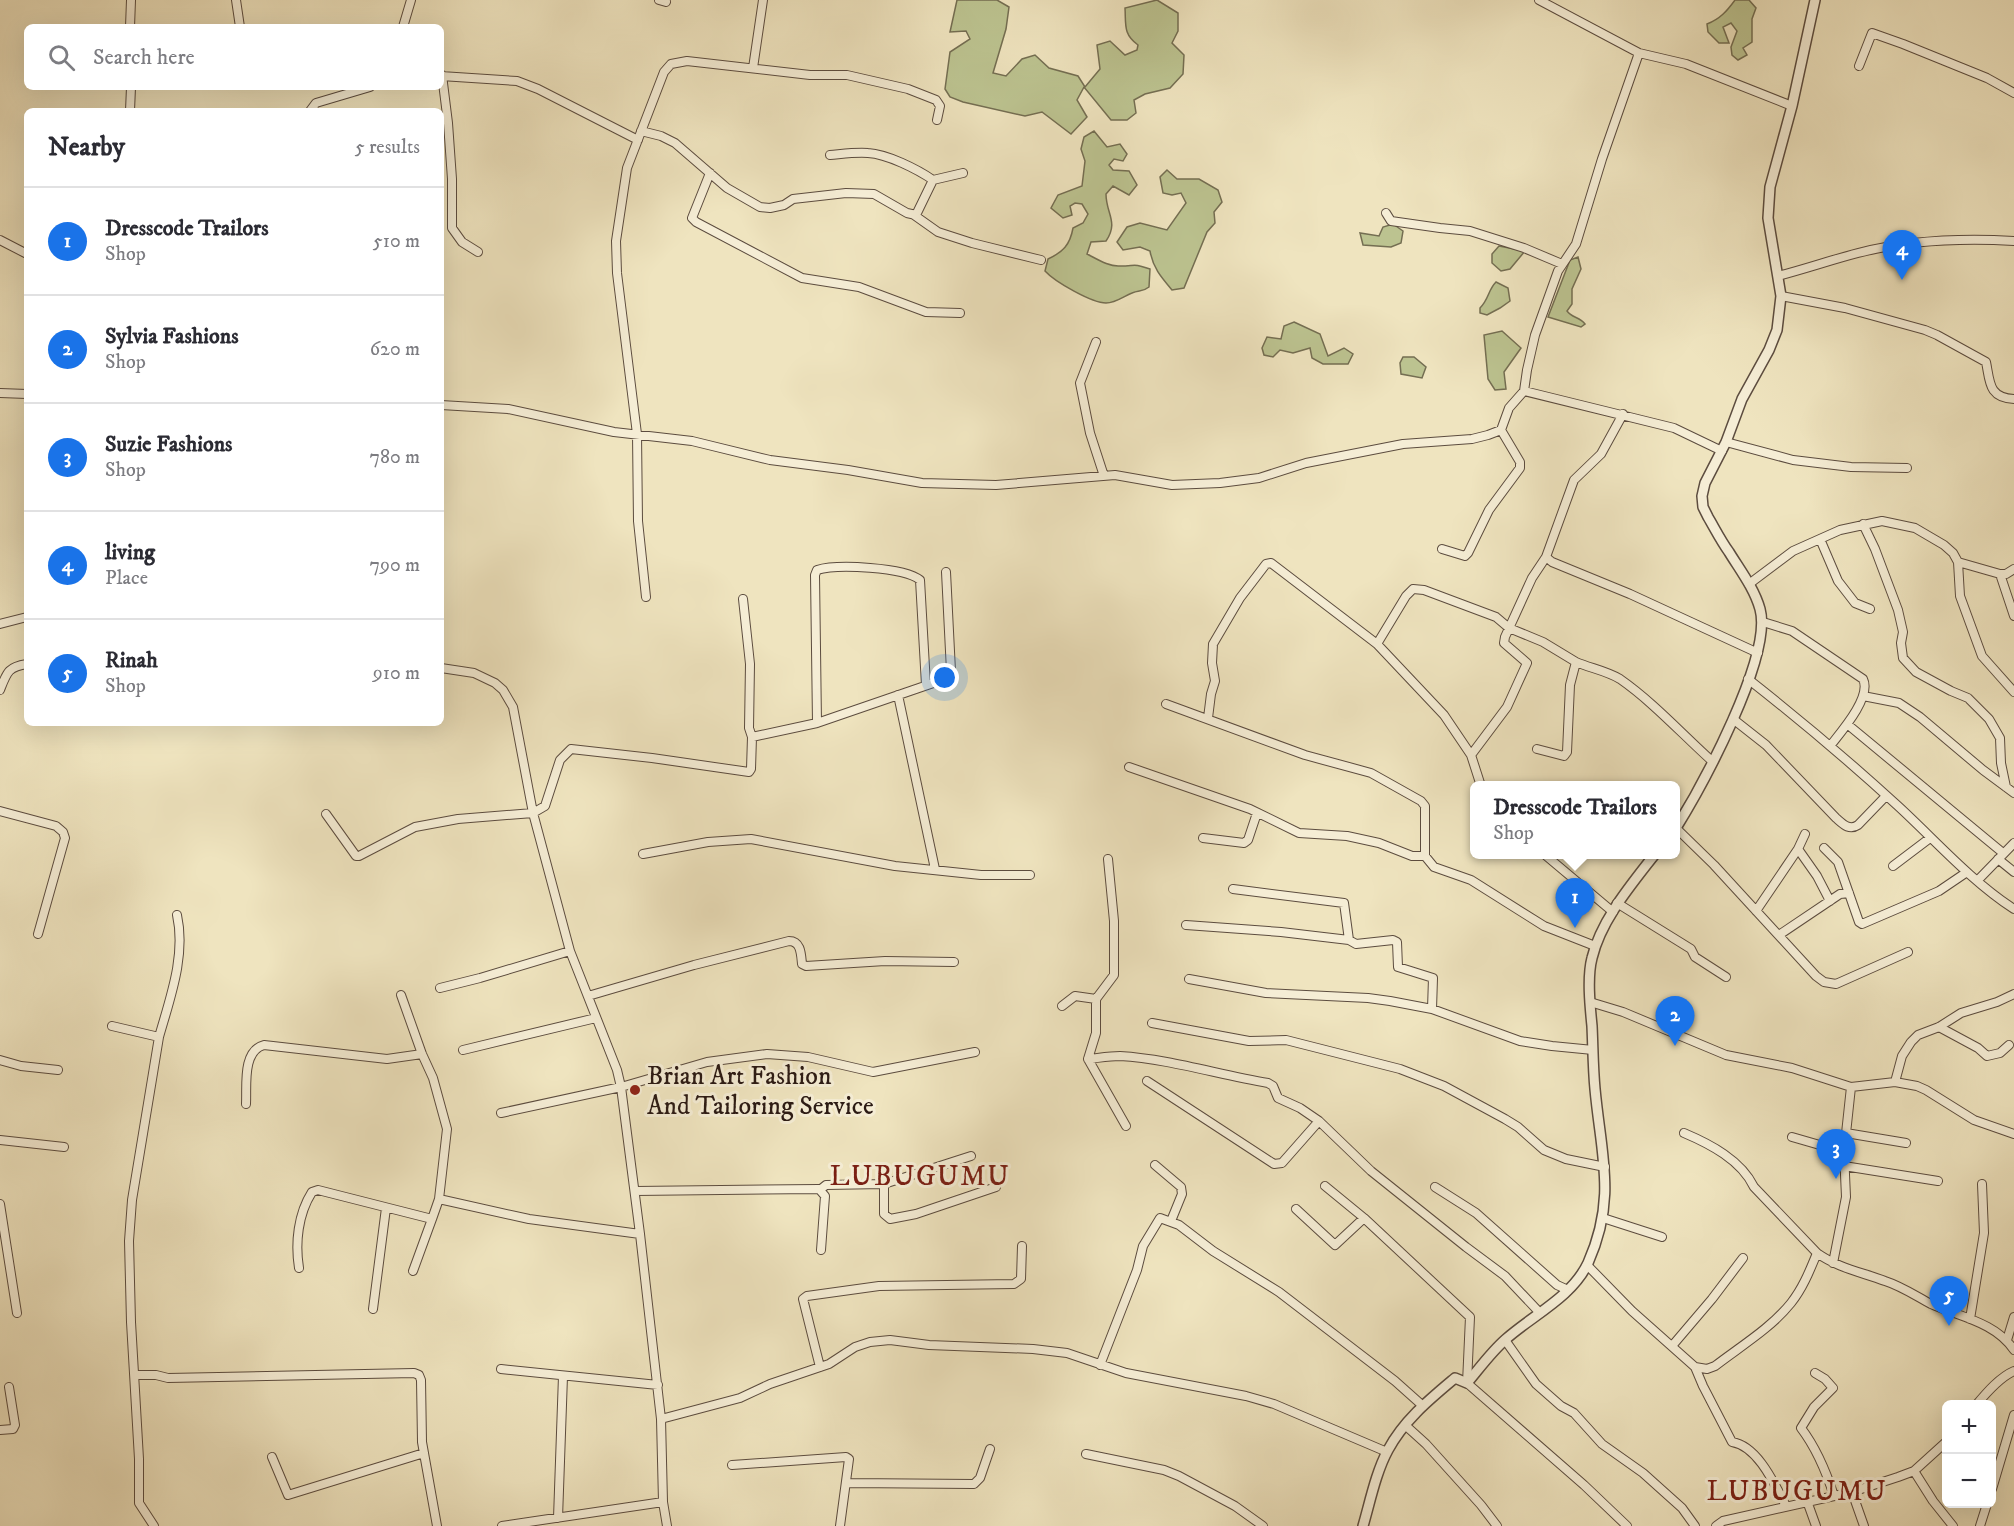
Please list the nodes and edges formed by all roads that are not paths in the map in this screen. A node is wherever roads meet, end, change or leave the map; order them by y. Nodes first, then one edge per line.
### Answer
1 (131, 0) edge
2 (236, 0) edge
3 (411, 0) edge
4 (763, 0) edge
5 (1539, 0) edge
6 (1815, 0) edge
7 (130, 24) edge
8 (240, 24) edge
9 (404, 24) edge
10 (1639, 53) junction
11 (1859, 66) dead end
12 (753, 68) junction
13 (444, 76) edge
14 (131, 90) edge
15 (360, 90) edge
16 (444, 90) edge
17 (2014, 93) edge
18 (1792, 106) junction
19 (130, 108) edge
20 (312, 108) edge
21 (937, 120) dead end
22 (641, 131) junction
23 (638, 140) junction
24 (830, 155) dead end
25 (710, 173) junction
26 (963, 173) dead end
27 (933, 180) junction
28 (1386, 213) dead end
29 (914, 215) junction
30 (0, 240) edge
31 (2014, 240) edge
32 (24, 252) edge
33 (478, 252) dead end
34 (1041, 260) dead end
35 (1562, 264) junction
36 (1778, 276) junction
37 (1781, 296) junction
38 (960, 313) dead end
39 (1096, 342) dead end
40 (1524, 392) junction
41 (0, 393) edge
42 (24, 394) edge
43 (2014, 399) edge
44 (444, 405) edge
45 (1623, 414) junction
46 (1501, 429) junction
47 (637, 434) junction
48 (1724, 446) junction
49 (1907, 468) dead end
50 (1104, 476) junction
51 (1863, 524) junction
52 (1820, 539) junction
53 (1442, 549) dead end
54 (1546, 557) junction
55 (1958, 562) junction
56 (2014, 569) edge
57 (946, 572) dead end
58 (2000, 574) junction
59 (1749, 584) junction
60 (646, 597) dead end
61 (743, 599) dead end
62 (1870, 609) dead end
63 (2014, 616) edge
64 (24, 618) edge
65 (1762, 622) junction
66 (0, 624) edge
67 (1509, 628) junction
68 (1377, 644) junction
69 (1758, 653) junction
70 (1576, 662) junction
71 (24, 664) edge
72 (444, 668) edge
73 (1748, 679) junction
74 (926, 685) junction
75 (0, 690) edge
76 (2014, 692) edge
77 (898, 695) junction
78 (1863, 696) junction
79 (1166, 704) dead end
80 (1208, 718) junction
81 (1733, 718) junction
82 (817, 723) junction
83 (1847, 724) junction
84 (752, 738) junction
85 (1830, 746) junction
86 (1537, 749) dead end
87 (1471, 755) junction
88 (1712, 761) junction
89 (1128, 767) dead end
90 (1479, 781) edge
91 (2006, 787) junction
92 (2014, 794) edge
93 (1886, 796) junction
94 (0, 811) edge
95 (533, 813) junction
96 (1257, 813) junction
97 (326, 814) dead end
98 (1680, 821) edge
99 (1680, 832) edge
100 (1804, 834) dead end
101 (1203, 838) dead end
102 (1930, 838) junction
103 (2014, 843) edge
104 (1798, 849) junction
105 (1824, 849) dead end
106 (643, 854) dead end
107 (1425, 856) junction
108 (2000, 856) junction
109 (1108, 859) dead end
110 (1549, 859) edge
111 (1652, 859) edge
112 (1893, 866) dead end
113 (935, 869) junction
114 (1967, 872) junction
115 (2014, 872) edge
116 (1030, 875) dead end
117 (1978, 880) junction
118 (1233, 889) dead end
119 (1849, 893) junction
120 (1830, 901) junction
121 (1615, 908) junction
122 (2014, 909) edge
123 (1756, 910) junction
124 (177, 915) dead end
125 (1186, 925) dead end
126 (38, 934) dead end
127 (1779, 935) junction
128 (1349, 940) junction
129 (1595, 946) junction
130 (570, 951) junction
131 (1908, 952) dead end
132 (954, 962) dead end
133 (1726, 977) dead end
134 (1189, 979) dead end
135 (440, 988) dead end
136 (2014, 994) edge
137 (401, 995) dead end
138 (588, 996) junction
139 (1096, 999) junction
140 (1590, 1002) junction
141 (1062, 1006) dead end
142 (1432, 1009) junction
143 (596, 1018) junction
144 (1152, 1023) dead end
145 (112, 1026) dead end
146 (1939, 1027) junction
147 (159, 1037) junction
148 (2009, 1045) dead end
149 (463, 1050) dead end
150 (1593, 1050) junction
151 (975, 1052) dead end
152 (422, 1054) junction
153 (1088, 1059) junction
154 (0, 1060) edge
155 (58, 1070) dead end
156 (1147, 1081) dead end
157 (1895, 1082) junction
158 (621, 1087) junction
159 (1851, 1087) junction
160 (246, 1104) dead end
161 (501, 1113) dead end
162 (1319, 1120) junction
163 (1126, 1125) dead end
164 (1684, 1133) dead end
165 (1845, 1133) junction
166 (2014, 1134) edge
167 (1792, 1137) dead end
168 (0, 1140) edge
169 (1906, 1143) dead end
170 (64, 1147) dead end
171 (1844, 1152) junction
172 (971, 1156) dead end
173 (1155, 1165) dead end
174 (1844, 1166) junction
175 (1605, 1167) junction
176 (1938, 1181) dead end
177 (884, 1184) junction
178 (1982, 1184) dead end
179 (1325, 1186) dead end
180 (1436, 1186) dead end
181 (996, 1187) dead end
182 (821, 1190) junction
183 (635, 1191) junction
184 (439, 1198) junction
185 (0, 1204) edge
186 (386, 1208) junction
187 (1296, 1209) dead end
188 (1364, 1218) junction
189 (1603, 1218) junction
190 (432, 1219) junction
191 (1171, 1221) junction
192 (640, 1234) junction
193 (1662, 1237) dead end
194 (1022, 1246) dead end
195 (821, 1250) dead end
196 (1817, 1253) junction
197 (1743, 1258) dead end
198 (1833, 1263) junction
199 (1587, 1265) junction
200 (299, 1268) dead end
201 (413, 1271) dead end
202 (1568, 1290) junction
203 (373, 1309) dead end
204 (17, 1313) dead end
205 (1540, 1313) junction
206 (2014, 1317) edge
207 (1970, 1319) junction
208 (1505, 1340) junction
209 (2007, 1340) junction
210 (1672, 1346) junction
211 (2014, 1350) edge
212 (1100, 1365) junction
213 (820, 1367) junction
214 (1695, 1367) junction
215 (501, 1368) dead end
216 (2014, 1371) edge
217 (1815, 1373) dead end
218 (135, 1375) junction
219 (563, 1376) junction
220 (1467, 1383) junction
221 (657, 1385) junction
222 (9, 1387) dead end
223 (1981, 1400) edge
224 (1423, 1406) junction
225 (2014, 1415) edge
226 (661, 1419) junction
227 (1406, 1425) junction
228 (0, 1430) edge
229 (1942, 1446) edge
230 (990, 1449) dead end
231 (1387, 1452) junction
232 (424, 1453) junction
233 (1086, 1454) dead end
234 (272, 1457) dead end
235 (732, 1465) dead end
236 (1914, 1471) junction
237 (1996, 1476) edge
238 (847, 1483) junction
239 (1852, 1492) junction
240 (1834, 1496) junction
241 (1807, 1501) junction
242 (663, 1502) junction
243 (1786, 1506) junction
244 (1985, 1508) edge
245 (558, 1518) junction
246 (154, 1526) edge
247 (437, 1526) edge
248 (502, 1526) edge
249 (667, 1526) edge
250 (840, 1526) edge
251 (1263, 1526) edge
252 (1363, 1526) edge
253 (1497, 1526) edge
254 (1627, 1526) edge
255 (1695, 1526) edge
256 (1716, 1526) edge
257 (1816, 1526) edge
258 (1864, 1526) edge
259 (1953, 1526) edge
260 (1980, 1526) edge

1 - 7 street
2 - 8 street
3 - 9 street
4 - 12 street
5 - 10 street
6 - 18 street
10 - 18 street
10 - 35 street
11 - 17 street
12 - 21 street
12 - 22 street
13 - 23 street
14 - 19 street
15 - 20 street
16 - 33 street
18 - 36 street
22 - 23 street
22 - 25 street
23 - 47 street
24 - 27 street
25 - 29 street
25 - 38 street
26 - 27 street
27 - 29 street
28 - 35 street
29 - 34 street
30 - 32 street
31 - 36 street
35 - 40 street
36 - 37 street
37 - 43 street
37 - 48 street
39 - 50 street
40 - 45 street
40 - 46 street
41 - 42 street
44 - 47 street
45 - 48 street
45 - 54 street
46 - 50 street
46 - 53 street
47 - 50 street
47 - 60 street
48 - 49 street
48 - 59 street
51 - 52 street
51 - 55 street
51 - 91 street
52 - 59 street
52 - 62 street
54 - 67 street
54 - 69 street
55 - 58 street
55 - 76 street
56 - 58 street
57 - 74 street
58 - 63 street
59 - 65 street
61 - 84 street
64 - 66 street
65 - 69 street
65 - 78 street
67 - 68 street
67 - 70 street
67 - 87 street
68 - 80 street
68 - 87 street
69 - 73 street
70 - 86 street
70 - 88 street
71 - 75 street
72 - 95 street
73 - 81 street
73 - 85 street
74 - 77 street
74 - 82 street
77 - 82 street
77 - 113 street
78 - 83 street
78 - 91 street
79 - 80 street
80 - 107 street
81 - 88 street
81 - 93 street
82 - 84 street
83 - 85 street
83 - 108 street
84 - 95 street
85 - 93 street
87 - 90 street
88 - 98 street
89 - 96 street
91 - 92 street
93 - 102 street
94 - 126 street
95 - 97 street
95 - 130 street
96 - 101 street
96 - 107 street
99 - 123 street
100 - 104 street
102 - 112 street
102 - 114 street
103 - 108 street
104 - 120 street
104 - 123 street
105 - 119 street
106 - 113 street
107 - 129 street
108 - 115 street
108 - 117 street
109 - 139 street
110 - 121 street
111 - 121 street
113 - 116 street
114 - 117 street
114 - 119 street
117 - 122 street
118 - 128 street
119 - 120 street
120 - 127 street
121 - 129 street
121 - 133 street
123 - 127 street
124 - 147 street
125 - 128 street
127 - 131 street
128 - 142 street
129 - 140 street
130 - 135 street
130 - 138 street
132 - 138 street
134 - 142 street
136 - 146 street
137 - 152 street
138 - 143 street
139 - 141 street
139 - 153 street
140 - 150 street
140 - 159 street
142 - 150 street
143 - 149 street
143 - 158 street
144 - 175 street
145 - 147 street
146 - 148 street
146 - 157 street
147 - 218 street
150 - 175 street
151 - 158 street
152 - 160 street
152 - 184 street
153 - 162 street
153 - 163 street
154 - 155 street
156 - 162 street
157 - 159 street
157 - 166 street
158 - 161 street
158 - 183 street
159 - 165 street
162 - 205 street
164 - 196 street
165 - 169 street
165 - 171 street
167 - 171 street
168 - 170 street
171 - 174 street
172 - 177 street
173 - 191 street
174 - 176 street
174 - 198 street
175 - 189 street
177 - 181 street
177 - 182 street
178 - 207 street
179 - 188 street
180 - 202 street
182 - 183 street
182 - 195 street
183 - 192 street
184 - 190 street
184 - 192 street
185 - 204 street
186 - 190 street
186 - 200 street
186 - 203 street
187 - 188 street
188 - 220 street
189 - 193 street
189 - 199 street
190 - 201 street
191 - 212 street
191 - 224 street
192 - 221 street
194 - 213 street
196 - 198 street
196 - 214 street
197 - 210 street
198 - 207 street
199 - 202 street
199 - 210 street
202 - 205 street
205 - 208 street
206 - 209 street
207 - 209 street
208 - 220 street
208 - 255 street
209 - 211 street
210 - 214 street
212 - 213 street
212 - 231 street
213 - 226 street
214 - 243 street
215 - 219 street
216 - 223 street
217 - 240 street
218 - 232 street
218 - 246 street
219 - 221 street
219 - 245 street
220 - 224 street
220 - 254 street
221 - 226 street
222 - 228 street
224 - 227 street
225 - 237 street
226 - 242 street
227 - 231 street
227 - 253 street
229 - 236 street
230 - 238 street
231 - 252 street
232 - 234 street
232 - 247 street
233 - 251 street
235 - 238 street
236 - 239 street
236 - 259 street
238 - 250 street
239 - 240 street
239 - 258 street
240 - 241 street
241 - 243 street
241 - 257 street
242 - 245 street
242 - 249 street
243 - 256 street
244 - 260 street
245 - 248 street

